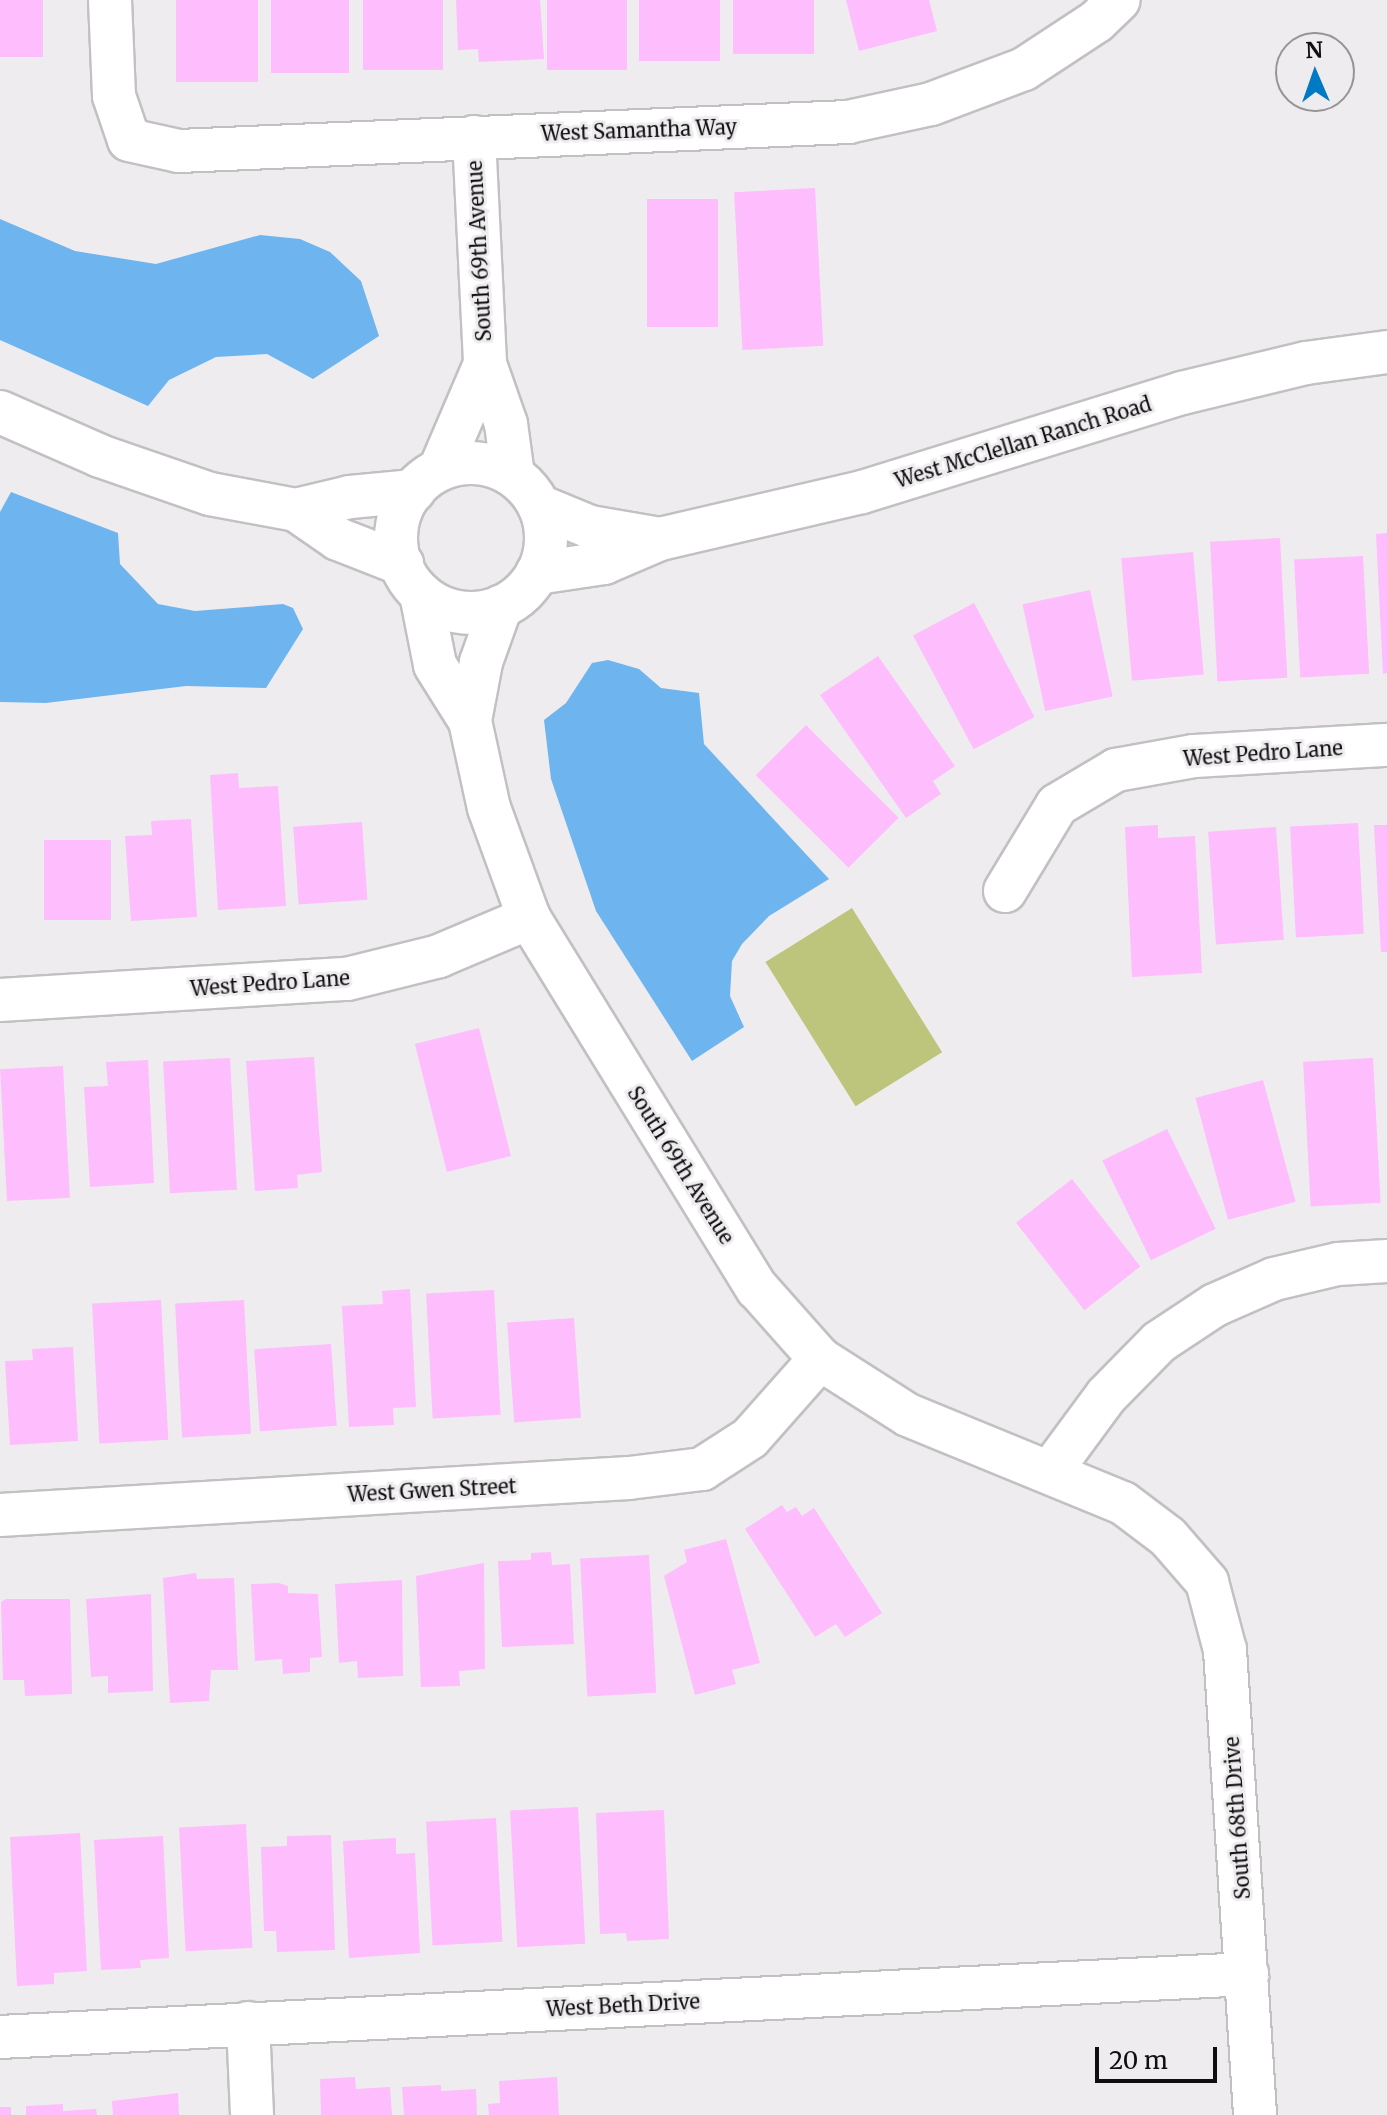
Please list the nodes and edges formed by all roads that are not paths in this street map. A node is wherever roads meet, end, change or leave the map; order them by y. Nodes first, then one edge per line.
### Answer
1 (110, 0) edge
2 (1119, 0) edge
3 (474, 137) junction
4 (1387, 352) edge
5 (485, 364) junction
6 (0, 412) edge
7 (427, 480) junction
8 (526, 490) junction
9 (296, 510) junction
10 (660, 539) junction
11 (537, 573) junction
12 (412, 579) junction
13 (501, 606) junction
14 (470, 721) junction
15 (1387, 745) edge
16 (1005, 891) dead end
17 (529, 918) junction
18 (0, 1000) edge
19 (1387, 1261) edge
20 (820, 1359) junction
21 (1050, 1472) junction
22 (0, 1515) edge
23 (1247, 1974) junction
24 (248, 2023) junction
25 (0, 2037) edge
26 (252, 2115) edge
27 (1255, 2115) edge

1 - 3 street, West Samantha Way
2 - 3 street, West Samantha Way
3 - 5 street, South 69th Avenue
4 - 10 street, West McClellan Ranch Road
5 - 7 street
5 - 8 street
6 - 9 street
7 - 8 street
7 - 9 street
7 - 12 street
8 - 10 street
8 - 11 street
9 - 12 street
10 - 11 street
11 - 13 street
12 - 13 street
12 - 14 street
13 - 14 street
14 - 17 street, South 69th Avenue
15 - 16 street, West Pedro Lane
17 - 18 street, West Pedro Lane
17 - 20 street, South 69th Avenue
19 - 21 street
20 - 21 street, South 69th Avenue
20 - 22 street, West Gwen Street
21 - 23 street, South 68th Drive
23 - 24 street, West Beth Drive
23 - 27 street, South 68th Drive
24 - 25 street, West Beth Drive
24 - 26 street

